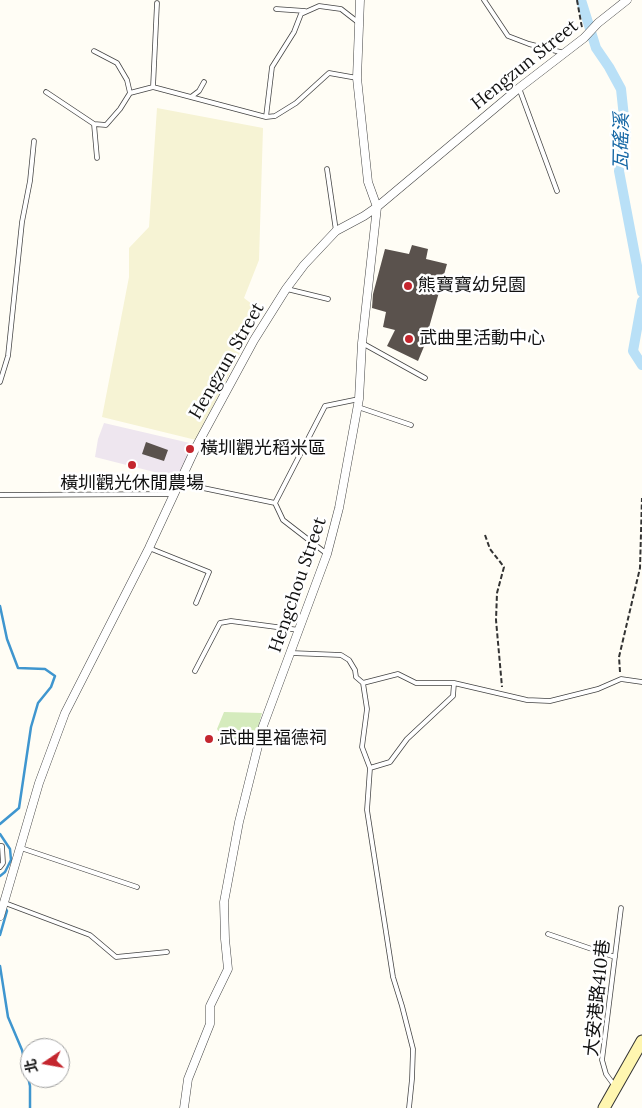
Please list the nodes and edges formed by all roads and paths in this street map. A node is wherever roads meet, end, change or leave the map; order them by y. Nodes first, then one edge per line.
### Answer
1 (360, 0) edge
2 (484, 0) edge
3 (577, 0) edge
4 (627, 0) edge
5 (157, 3) dead end
6 (276, 9) dead end
7 (307, 12) junction
8 (360, 25) junction
9 (584, 38) junction
10 (94, 51) dead end
11 (564, 53) junction
12 (358, 78) junction
13 (204, 82) dead end
14 (153, 86) junction
15 (519, 88) junction
16 (46, 92) dead end
17 (130, 93) junction
18 (191, 97) junction
19 (266, 117) junction
20 (94, 124) junction
21 (34, 141) dead end
22 (97, 158) dead end
23 (327, 169) dead end
24 (557, 191) dead end
25 (377, 206) junction
26 (336, 231) junction
27 (286, 289) junction
28 (328, 299) dead end
29 (362, 344) junction
30 (425, 378) dead end
31 (0, 382) edge
32 (358, 403) junction
33 (411, 425) dead end
34 (179, 483) junction
35 (174, 494) junction
36 (0, 495) edge
37 (642, 498) edge
38 (275, 503) junction
39 (485, 535) dead end
40 (149, 548) junction
41 (641, 552) edge
42 (327, 554) junction
43 (196, 603) dead end
44 (299, 630) junction
45 (291, 653) junction
46 (195, 671) dead end
47 (621, 679) junction
48 (642, 682) edge
49 (364, 683) junction
50 (454, 683) junction
51 (502, 694) junction
52 (260, 739) junction
53 (218, 740) dead end
54 (370, 768) junction
55 (0, 846) edge
56 (20, 848) junction
57 (0, 867) edge
58 (137, 887) dead end
59 (5, 903) junction
60 (621, 908) dead end
61 (0, 913) edge
62 (548, 934) dead end
63 (167, 952) dead end
64 (615, 957) junction
65 (642, 1041) edge
66 (616, 1087) junction
67 (184, 1108) edge
68 (409, 1108) edge
69 (604, 1108) edge

1 - 8 street, Hengchou Street
2 - 11 lane
3 - 9 path
4 - 9 street, Hengzun Street
5 - 14 lane
6 - 7 lane
7 - 8 lane
7 - 19 lane
8 - 12 street, Hengchou Street
9 - 11 street, Hengzun Street
10 - 17 lane
11 - 15 street, Hengzun Street
12 - 19 lane
12 - 25 street, Hengchou Street
13 - 18 lane
14 - 17 lane
14 - 18 lane
15 - 24 lane
15 - 25 street, Hengzun Street
16 - 20 lane
17 - 20 lane
18 - 19 lane
20 - 22 lane
21 - 31 lane
23 - 26 lane
25 - 26 street, Hengzun Street
25 - 29 street, Hengchou Street
26 - 27 street, Hengzun Street
27 - 28 lane
27 - 34 street, Hengzun Street
29 - 30 lane
29 - 32 street, Hengchou Street
32 - 33 lane
32 - 38 lane
32 - 42 street, Hengchou Street
34 - 35 street, Hengzun Street
34 - 38 lane
35 - 36 lane
35 - 40 street, Hengzun Street
37 - 41 path
38 - 42 lane
39 - 51 path
40 - 43 lane
40 - 56 street, Hengzun Street
41 - 47 path
42 - 44 street, Hengchou Street
44 - 45 street, Hengchou Street
44 - 46 lane
45 - 49 lane
45 - 52 street, Hengchou Street
47 - 48 lane
47 - 51 lane
49 - 50 lane
49 - 54 lane
50 - 51 lane
50 - 54 lane
52 - 53 path
52 - 67 street, Hengchou Street
54 - 68 lane
55 - 57 lane
56 - 58 lane
56 - 59 street, Hengzun Street
59 - 61 street, Hengzun Street
59 - 63 lane
60 - 64 lane, 大安港路410巷
62 - 64 lane
64 - 66 lane, 大安港路410巷
65 - 66 main road
66 - 69 main road

